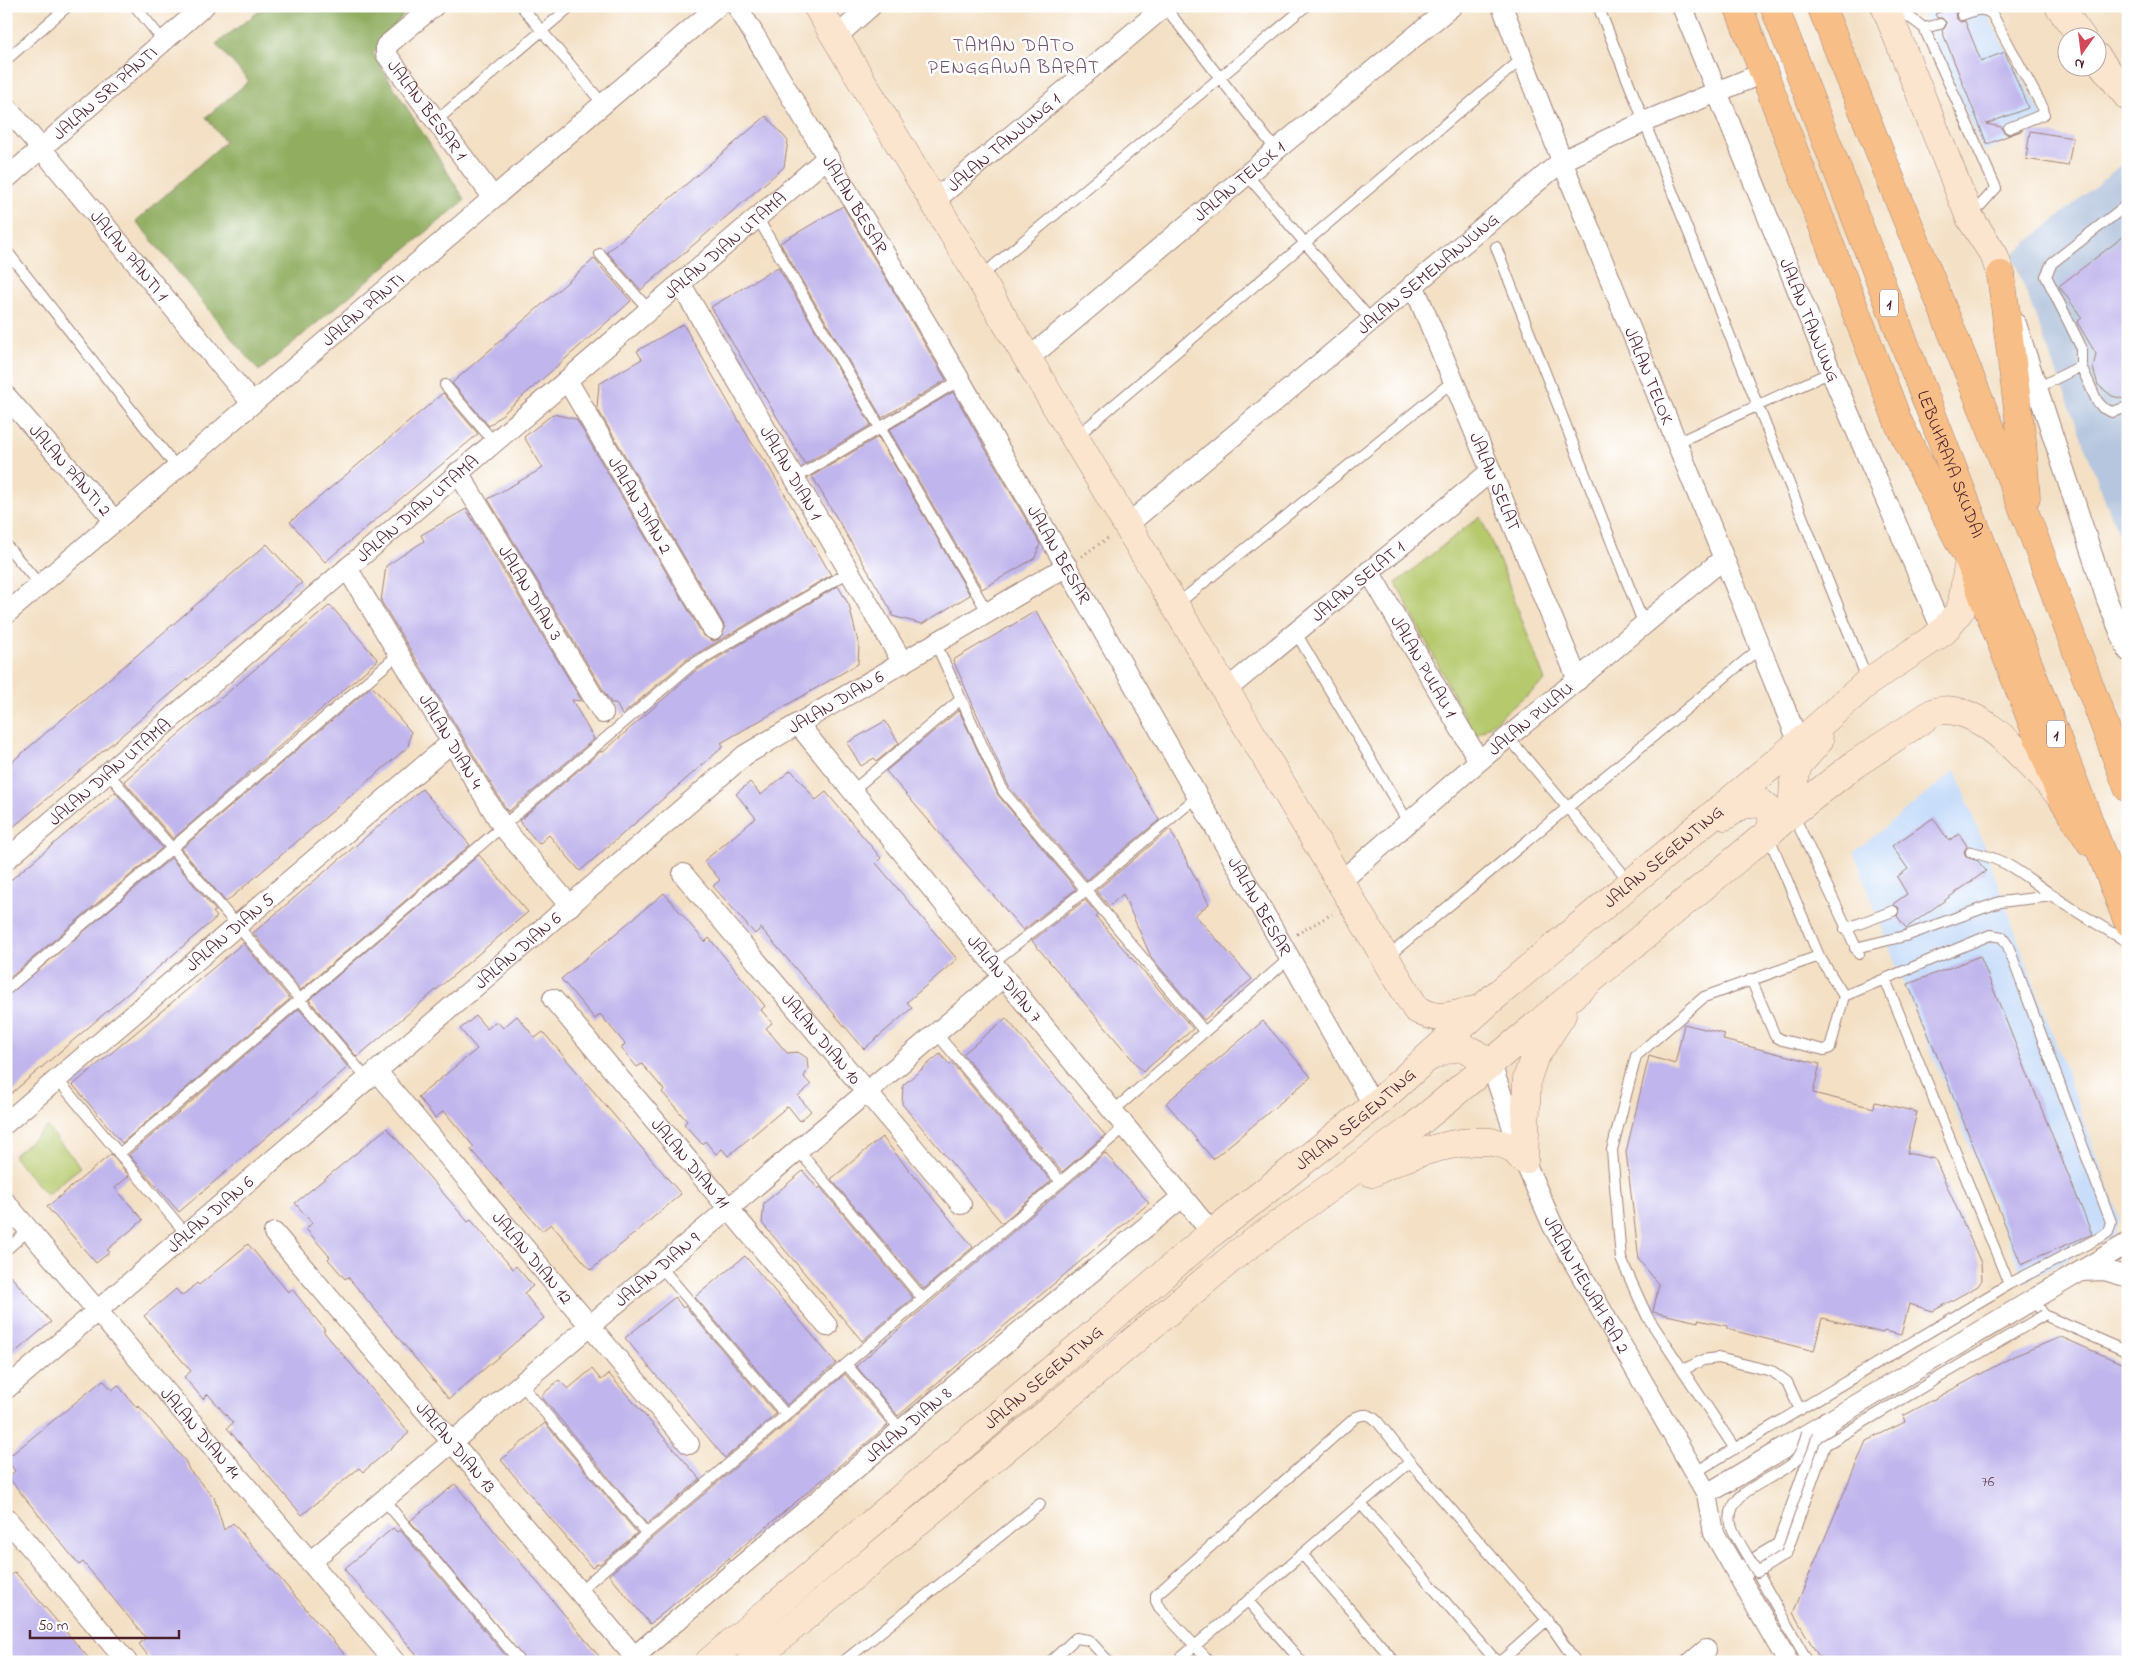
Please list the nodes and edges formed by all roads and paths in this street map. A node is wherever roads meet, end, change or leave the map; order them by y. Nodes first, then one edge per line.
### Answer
1 (68, 6) edge
2 (135, 6) edge
3 (204, 6) edge
4 (434, 6) edge
5 (521, 6) edge
6 (571, 6) edge
7 (718, 6) edge
8 (737, 6) edge
9 (817, 6) edge
10 (871, 6) edge
11 (1165, 6) edge
12 (1306, 6) edge
13 (1452, 6) edge
14 (1502, 6) edge
15 (1598, 6) edge
16 (1682, 6) edge
17 (1738, 6) edge
18 (1774, 6) edge
19 (1821, 6) edge
20 (1885, 6) edge
21 (1895, 6) edge
22 (2059, 6) edge
23 (1962, 16) dead end
24 (1940, 24) dead end
25 (1924, 28) junction
26 (2075, 28) edge
27 (541, 30) junction
28 (836, 37) junction
29 (164, 42) junction
30 (1523, 58) junction
31 (6, 60) edge
32 (2106, 69) edge
33 (1762, 74) junction
34 (1219, 78) junction
35 (1715, 92) junction
36 (2128, 98) edge
37 (603, 104) junction
38 (6, 106) edge
39 (436, 120) junction
40 (1644, 122) junction
41 (2009, 128) dead end
42 (41, 149) junction
43 (1276, 150) junction
44 (828, 157) junction
45 (1562, 160) junction
46 (1247, 175) junction
47 (6, 179) edge
48 (493, 197) junction
49 (934, 201) junction
50 (2128, 204) edge
51 (757, 218) junction
52 (1970, 218) junction
53 (1306, 243) junction
54 (1496, 247) dead end
55 (6, 250) edge
56 (600, 254) dead end
57 (2001, 275) junction
58 (980, 278) junction
59 (680, 283) junction
60 (1413, 284) junction
61 (649, 310) junction
62 (1370, 319) junction
63 (1028, 360) junction
64 (2081, 366) junction
65 (1831, 372) junction
66 (567, 380) junction
67 (960, 380) junction
68 (1453, 381) junction
69 (445, 385) dead end
70 (2037, 388) junction
71 (6, 396) edge
72 (252, 404) junction
73 (1758, 406) junction
74 (2128, 407) edge
75 (879, 428) junction
76 (1075, 438) junction
77 (494, 442) junction
78 (1676, 443) junction
79 (177, 468) junction
80 (458, 472) junction
81 (1490, 472) junction
82 (794, 479) junction
83 (115, 521) junction
84 (2028, 521) junction
85 (1127, 525) junction
86 (6, 545) edge
87 (1723, 559) junction
88 (1969, 560) junction
89 (1067, 566) junction
90 (347, 568) junction
91 (1369, 571) junction
92 (849, 572) junction
93 (40, 586) junction
94 (1175, 606) junction
95 (988, 613) junction
96 (6, 614) edge
97 (1644, 625) junction
98 (714, 629) dead end
99 (1942, 632) junction
100 (1296, 633) junction
101 (936, 644) junction
102 (1760, 648) junction
103 (2128, 651) edge
104 (399, 654) junction
105 (903, 663) junction
106 (1578, 680) junction
107 (1868, 682) junction
108 (1226, 690) junction
109 (961, 699) junction
110 (603, 713) dead end
111 (798, 724) junction
112 (1509, 738) junction
113 (452, 742) junction
114 (1799, 744) junction
115 (1480, 761) junction
116 (108, 773) junction
117 (2128, 788) edge
118 (852, 791) junction
119 (1198, 796) junction
120 (2061, 796) junction
121 (1568, 808) junction
122 (1792, 814) junction
123 (1408, 822) junction
124 (502, 827) junction
125 (1770, 832) junction
126 (171, 848) junction
127 (1971, 852) dead end
128 (6, 860) edge
129 (2107, 868) junction
130 (683, 874) dead end
131 (1630, 882) junction
132 (1086, 890) junction
133 (1346, 892) junction
134 (2053, 896) junction
135 (570, 906) junction
136 (1893, 910) dead end
137 (2128, 922) edge
138 (237, 926) junction
139 (1845, 929) junction
140 (2128, 942) edge
141 (1286, 951) junction
142 (1819, 956) junction
143 (1386, 958) junction
144 (998, 970) junction
145 (1751, 979) junction
146 (1885, 979) junction
147 (6, 990) edge
148 (1575, 994) junction
149 (1844, 996) junction
150 (553, 999) dead end
151 (300, 1000) junction
152 (1487, 1003) junction
153 (1204, 1031) junction
154 (936, 1033) junction
155 (1426, 1059) junction
156 (1491, 1064) junction
157 (372, 1076) junction
158 (57, 1079) junction
159 (866, 1092) junction
160 (1374, 1106) junction
161 (1113, 1111) junction
162 (6, 1123) edge
163 (1125, 1127) junction
164 (798, 1150) junction
165 (119, 1154) junction
166 (1524, 1160) junction
167 (1061, 1182) junction
168 (1182, 1197) junction
169 (6, 1203) edge
170 (961, 1204) dead end
171 (729, 1208) junction
172 (1298, 1211) junction
173 (29, 1230) junction
174 (274, 1233) dead end
175 (1212, 1233) junction
176 (187, 1235) junction
177 (2128, 1243) edge
178 (6, 1250) edge
179 (660, 1266) junction
180 (2080, 1271) junction
181 (2128, 1277) edge
182 (2009, 1284) junction
183 (923, 1299) junction
184 (2039, 1308) junction
185 (98, 1311) junction
186 (590, 1326) junction
187 (828, 1326) dead end
188 (2128, 1352) edge
189 (846, 1364) junction
190 (1683, 1370) junction
191 (521, 1384) junction
192 (6, 1389) edge
193 (1800, 1410) junction
194 (786, 1415) junction
195 (1827, 1421) junction
196 (901, 1430) junction
197 (1807, 1432) junction
198 (453, 1442) junction
199 (689, 1444) dead end
200 (1735, 1449) junction
201 (1410, 1462) junction
202 (1694, 1473) junction
203 (1707, 1494) junction
204 (384, 1500) junction
205 (1040, 1504) dead end
206 (1361, 1504) junction
207 (6, 1518) edge
208 (646, 1534) junction
209 (1302, 1554) junction
210 (310, 1562) junction
211 (1757, 1572) junction
212 (1737, 1574) junction
213 (579, 1591) junction
214 (1248, 1601) junction
215 (1547, 1620) junction
216 (1195, 1646) junction
217 (634, 1660) edge
218 (128, 1662) edge
219 (395, 1662) edge
220 (520, 1662) edge
221 (709, 1662) edge
222 (751, 1662) edge
223 (843, 1662) edge
224 (1050, 1662) edge
225 (1109, 1662) edge
226 (1176, 1662) edge
227 (1210, 1662) edge
228 (1302, 1662) edge
229 (1395, 1662) edge
230 (1498, 1662) edge
231 (1576, 1662) edge
232 (1788, 1662) edge
233 (1808, 1662) edge

1 - 31 lane
2 - 29 lane
3 - 29 street, JALAN SRI PANTI
4 - 39 street, JALAN BESAR 1
5 - 27 lane
6 - 27 lane
7 - 37 street, JALAN PANTI
8 - 44 street, JALAN BESAR
9 - 28 street
10 - 28 street
11 - 34 lane
11 - 49 street, JALAN TANJUNG 1
12 - 34 lane
13 - 43 street, JALAN TELOK 1
14 - 30 street, JALAN TELOK
15 - 40 lane
16 - 35 street, JALAN TANJUNG
17 - 33 main road
18 - 129 main road, LEBUHRAYA SKUDAI / 1
19 - 84 main road
20 - 52 street
21 - 25 lane
22 - 26 street
23 - 41 lane
24 - 25 lane
25 - 52 lane
27 - 37 lane
27 - 39 lane
28 - 49 street
29 - 42 street, JALAN SRI PANTI
30 - 45 street, JALAN TELOK
30 - 53 lane
32 - 36 street
33 - 35 street, JALAN SEMENANJUNG
33 - 88 main road
34 - 43 lane
34 - 58 lane
35 - 40 street, JALAN SEMENANJUNG
35 - 65 street, JALAN TANJUNG
37 - 48 street, JALAN PANTI
38 - 42 street, JALAN PANTI 1
39 - 48 street, JALAN BESAR 1
40 - 45 street, JALAN SEMENANJUNG
40 - 73 lane
42 - 47 street, JALAN SRI PANTI
42 - 72 street, JALAN PANTI 1
43 - 46 street, JALAN TELOK 1
44 - 51 street, JALAN DIAN UTAMA
44 - 67 street, JALAN BESAR
45 - 60 street, JALAN SEMENANJUNG
45 - 78 street, JALAN TELOK
46 - 53 lane
46 - 63 street, JALAN TELOK 1
48 - 72 street, JALAN PANTI
49 - 58 street
50 - 64 lane
51 - 59 street, JALAN DIAN UTAMA
51 - 75 lane
52 - 57 street
53 - 62 lane
53 - 76 lane
54 - 97 lane
55 - 79 lane
56 - 61 lane
57 - 70 street
57 - 84 main road
58 - 63 street
59 - 61 street, JALAN DIAN UTAMA
59 - 82 street, JALAN DIAN 1
60 - 62 street, JALAN SEMENANJUNG
60 - 68 street, JALAN SELAT
61 - 66 street, JALAN DIAN UTAMA
62 - 85 street, JALAN SEMENANJUNG
63 - 76 street
64 - 70 lane
64 - 74 lane
65 - 73 lane
65 - 99 street, JALAN TANJUNG
66 - 77 street, JALAN DIAN UTAMA
66 - 98 street, JALAN DIAN 2
67 - 75 lane
67 - 89 street, JALAN BESAR
68 - 81 street, JALAN SELAT
68 - 94 lane
69 - 77 lane
70 - 103 street
71 - 83 street, JALAN PANTI 2
72 - 79 street, JALAN PANTI
73 - 78 lane
73 - 107 lane
75 - 82 lane
75 - 95 lane
76 - 85 street
77 - 80 street, JALAN DIAN UTAMA
78 - 87 street, JALAN TELOK
79 - 83 street, JALAN PANTI
80 - 90 street, JALAN DIAN UTAMA
80 - 110 street, JALAN DIAN 3
81 - 91 street, JALAN SELAT 1
81 - 106 street, JALAN SELAT
82 - 92 street, JALAN DIAN 1
83 - 93 street, JALAN PANTI
84 - 117 main road
85 - 89 path
85 - 94 street
86 - 93 lane
87 - 97 street, JALAN PULAU
87 - 102 street, JALAN TELOK
88 - 99 street, JALAN SEGENTING
88 - 120 main road
89 - 95 street, JALAN DIAN 6
89 - 119 street, JALAN BESAR
90 - 104 street, JALAN DIAN 4
90 - 116 street, JALAN DIAN UTAMA
91 - 100 street, JALAN SELAT 1
91 - 115 street, JALAN PULAU 1
92 - 105 street, JALAN DIAN 1
92 - 124 lane
93 - 96 street, JALAN PANTI
94 - 108 street
95 - 101 street, JALAN DIAN 6
97 - 106 street, JALAN PULAU
99 - 107 street, JALAN SEGENTING
100 - 108 street, JALAN SELAT 1
100 - 123 lane
101 - 105 street, JALAN DIAN 6
101 - 109 lane
102 - 114 street, JALAN TELOK
102 - 121 lane
104 - 113 street, JALAN DIAN 4
104 - 126 lane
105 - 111 street, JALAN DIAN 6
106 - 112 street, JALAN PULAU
107 - 114 street, JALAN SEGENTING
107 - 122 street
108 - 133 street
109 - 118 lane
109 - 132 lane
111 - 118 street, JALAN DIAN 7
111 - 135 street, JALAN DIAN 6
112 - 115 street, JALAN PULAU
112 - 121 lane
113 - 124 street, JALAN DIAN 4
113 - 138 street, JALAN DIAN 5
114 - 131 street, JALAN SEGENTING
115 - 123 street, JALAN PULAU
116 - 126 lane
116 - 128 street, JALAN DIAN UTAMA
118 - 144 street, JALAN DIAN 7
119 - 132 lane
119 - 141 street, JALAN BESAR
120 - 122 street, JALAN SEGENTING
120 - 129 main road
121 - 131 lane
121 - 143 lane
122 - 125 street, JALAN SEGENTING
122 - 139 lane
123 - 133 street, JALAN PULAU
124 - 135 street, JALAN DIAN 4
124 - 151 lane
125 - 131 street
125 - 142 lane
125 - 148 street, JALAN SEGENTING
126 - 138 lane
126 - 147 lane
127 - 134 lane
129 - 137 main road, LEBUHRAYA SKUDAI / 1
130 - 159 street, JALAN DIAN 10
131 - 152 street, JALAN SEGENTING
132 - 144 lane
132 - 153 lane
133 - 141 path
133 - 143 street
134 - 139 lane
134 - 140 lane
135 - 157 street, JALAN DIAN 6
136 - 139 lane
138 - 151 lane
138 - 158 street, JALAN DIAN 5
141 - 153 lane
141 - 160 street, JALAN BESAR
142 - 145 lane
142 - 149 lane
143 - 152 street
144 - 154 street, JALAN DIAN 9
144 - 161 street, JALAN DIAN 7
145 - 149 lane
145 - 190 lane
146 - 149 lane
146 - 182 lane
146 - 182 lane
148 - 156 street, JALAN SEGENTING
148 - 166 street
150 - 171 street, JALAN DIAN 11
151 - 157 lane
151 - 165 lane
152 - 155 street, JALAN SEGENTING
152 - 156 street
153 - 161 lane
154 - 159 street, JALAN DIAN 9
154 - 167 lane
155 - 156 street
155 - 160 street, JALAN SEGENTING
156 - 166 street, JALAN MEWAH RIA 2
156 - 172 street, JALAN SEGENTING
157 - 176 street, JALAN DIAN 6
157 - 186 street, JALAN DIAN 12
158 - 162 street, JALAN DIAN 5
158 - 165 lane
159 - 164 street, JALAN DIAN 9
159 - 170 street, JALAN DIAN 10
160 - 175 street, JALAN SEGENTING
161 - 163 street, JALAN DIAN 7
163 - 167 lane
163 - 168 street, JALAN DIAN 7
164 - 171 street, JALAN DIAN 9
164 - 183 lane
165 - 176 lane
166 - 172 street
166 - 202 street, JALAN MEWAH RIA 2
167 - 183 lane
168 - 175 street, JALAN DIAN 7
168 - 196 street, JALAN DIAN 8
169 - 173 street, JALAN DIAN 14
171 - 179 street, JALAN DIAN 9
171 - 187 street, JALAN DIAN 11
172 - 175 street
172 - 222 street, JALAN SEGENTING
173 - 178 lane
173 - 185 street, JALAN DIAN 14
174 - 198 street, JALAN DIAN 13
175 - 221 street, JALAN SEGENTING
176 - 185 street, JALAN DIAN 6
177 - 180 street
179 - 186 street, JALAN DIAN 9
179 - 194 lane
180 - 181 street
180 - 184 street
182 - 193 lane
183 - 189 lane
184 - 188 lane
184 - 195 street
184 - 211 lane, bridge
185 - 192 street, JALAN DIAN 6
185 - 210 street, JALAN DIAN 14
186 - 191 street, JALAN DIAN 9
186 - 199 street, JALAN DIAN 12
189 - 194 lane
189 - 196 lane
190 - 193 lane
190 - 200 lane
191 - 198 street, JALAN DIAN 9
191 - 208 lane
193 - 200 lane
194 - 208 lane
195 - 197 street
195 - 212 street
196 - 217 street, JALAN DIAN 8
197 - 203 street
197 - 211 lane, bridge
198 - 204 street, JALAN DIAN 9
198 - 213 street, JALAN DIAN 13
200 - 202 lane
201 - 206 lane
201 - 215 lane
201 - 216 lane
202 - 203 street, JALAN MEWAH RIA 2
203 - 212 street
204 - 210 street, JALAN DIAN 9
204 - 220 lane
205 - 223 lane
206 - 209 lane
206 - 230 lane
207 - 218 street
208 - 213 lane
209 - 214 lane
209 - 229 lane
210 - 219 street, JALAN DIAN 14
211 - 233 lane
212 - 232 street
213 - 217 street, JALAN DIAN 13
214 - 216 lane
214 - 228 lane
215 - 230 lane
215 - 231 lane
216 - 226 lane
216 - 227 lane
224 - 225 lane

